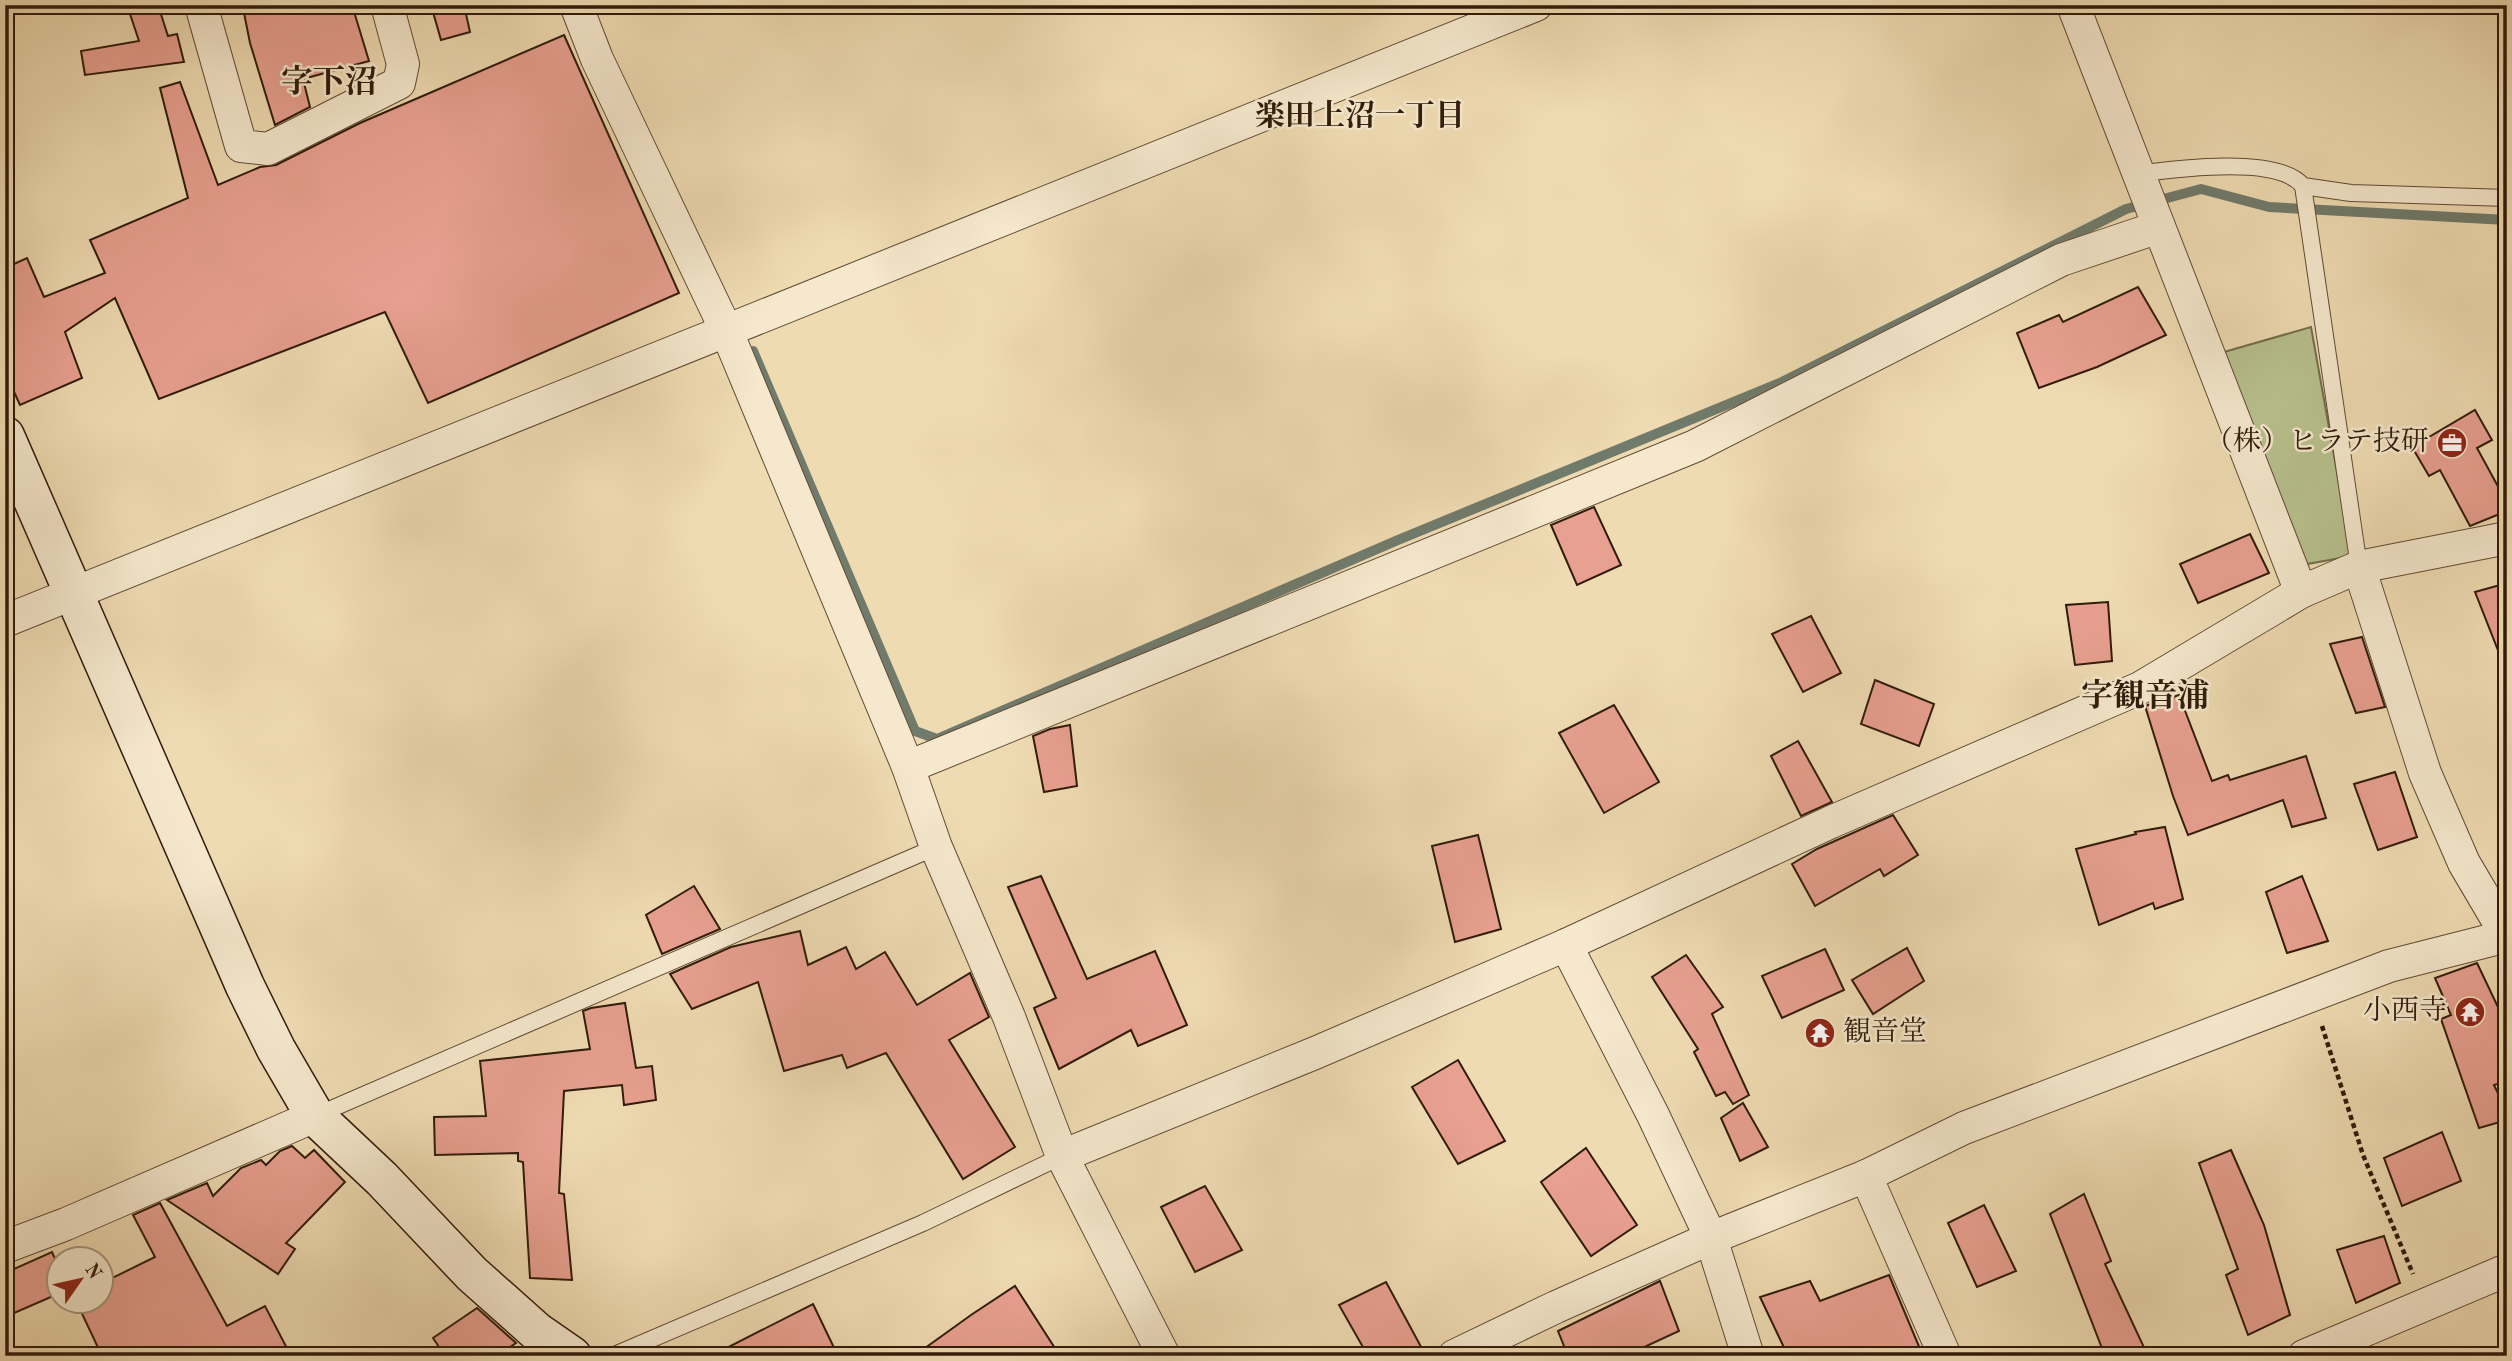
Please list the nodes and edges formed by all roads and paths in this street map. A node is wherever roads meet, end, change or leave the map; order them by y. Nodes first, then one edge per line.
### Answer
1 (201, 5) edge
2 (387, 5) edge
3 (576, 5) edge
4 (1536, 5) edge
5 (2073, 5) edge
6 (2138, 174) junction
7 (2303, 186) junction
8 (2507, 198) edge
9 (2159, 227) junction
10 (727, 332) junction
11 (5, 436) edge
12 (2507, 538) edge
13 (2360, 567) junction
14 (2301, 592) junction
15 (72, 593) junction
16 (5, 621) edge
17 (908, 767) junction
18 (936, 847) junction
19 (2507, 936) edge
20 (1566, 944) junction
21 (2313, 995) junction
22 (315, 1116) junction
23 (1062, 1156) junction
24 (1866, 1176) junction
25 (1711, 1238) junction
26 (5, 1247) edge
27 (2507, 1270) edge
28 (2426, 1304) junction
29 (572, 1356) edge
30 (612, 1356) edge
31 (1164, 1356) edge
32 (1454, 1356) edge
33 (1748, 1356) edge
34 (1945, 1356) edge
35 (2304, 1356) edge

1 - 2 street
3 - 10 street
4 - 10 street
5 - 6 street
6 - 7 lane
6 - 9 street
7 - 8 lane
7 - 13 lane
9 - 14 street
9 - 17 street
10 - 15 street
10 - 17 street
11 - 15 street
12 - 13 street
13 - 14 street
13 - 19 street
14 - 20 street
15 - 16 street
15 - 22 street
17 - 18 street
18 - 22 lane
18 - 23 street
19 - 21 street
20 - 23 street
20 - 25 street
21 - 24 street
21 - 28 path
22 - 26 street
22 - 29 street
23 - 30 lane
23 - 31 street
24 - 25 street
24 - 34 street
25 - 32 street
25 - 33 street
27 - 28 street
28 - 35 street

